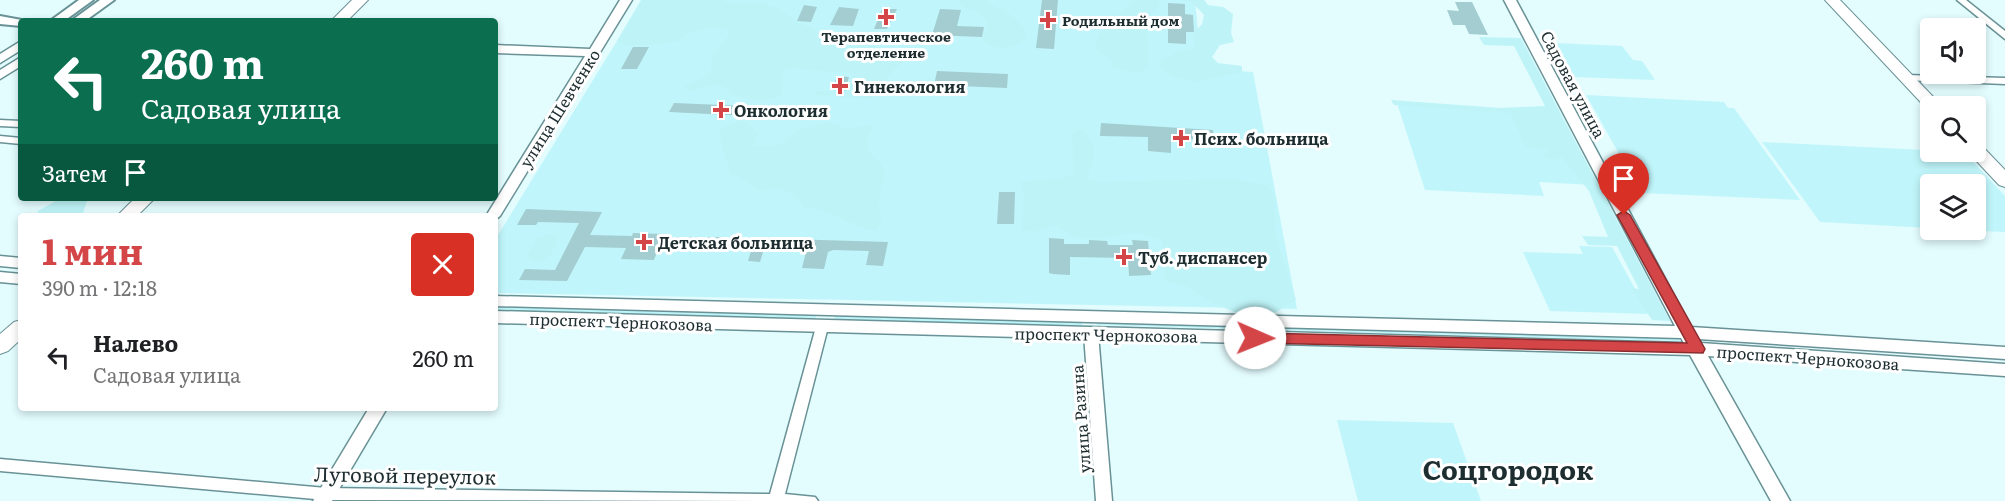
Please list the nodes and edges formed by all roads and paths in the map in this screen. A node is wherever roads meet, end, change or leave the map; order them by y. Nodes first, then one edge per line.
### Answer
1 (87, 0) edge
2 (108, 0) edge
3 (361, 0) edge
4 (372, 0) edge
5 (626, 0) edge
6 (1510, 0) edge
7 (1832, 0) edge
8 (1960, 0) edge
9 (60, 18) edge
10 (81, 18) edge
11 (341, 18) edge
12 (353, 18) edge
13 (0, 20) edge
14 (18, 22) edge
15 (0, 30) edge
16 (18, 31) edge
17 (2005, 36) edge
18 (18, 47) edge
19 (498, 48) edge
20 (593, 53) junction
21 (0, 59) edge
22 (18, 63) edge
23 (0, 75) edge
24 (1906, 78) junction
25 (2005, 81) edge
26 (1924, 96) edge
27 (0, 123) edge
28 (18, 124) edge
29 (0, 139) edge
30 (18, 141) edge
31 (1986, 161) edge
32 (2005, 181) edge
33 (143, 201) edge
34 (156, 201) edge
35 (129, 213) edge
36 (142, 213) edge
37 (495, 213) edge
38 (0, 261) edge
39 (18, 263) edge
40 (0, 277) edge
41 (18, 279) edge
42 (498, 301) edge
43 (18, 314) edge
44 (498, 317) edge
45 (822, 327) junction
46 (18, 330) edge
47 (0, 331) edge
48 (1686, 332) junction
49 (1091, 334) junction
50 (0, 346) edge
51 (1698, 349) junction
52 (2005, 353) edge
53 (2005, 370) edge
54 (376, 411) edge
55 (0, 465) edge
56 (324, 498) edge
57 (776, 501) edge
58 (810, 501) edge
59 (1104, 501) edge
60 (1781, 501) edge

1 - 9 main road
2 - 10 main road
3 - 11 main road
4 - 12 main road
5 - 20 street, улица Шевченко
6 - 48 street, Садовая улица
7 - 24 main road
8 - 17 street
13 - 14 main road
15 - 16 main road
18 - 21 street
19 - 20 street
20 - 37 street, улица Шевченко
22 - 23 street
24 - 25 street
24 - 26 main road
27 - 28 street
29 - 30 street
31 - 32 main road
33 - 35 main road
34 - 36 main road
38 - 39 street
40 - 41 street
42 - 48 street, проспект Чернокозова
43 - 47 main road
44 - 45 street, проспект Чернокозова
45 - 49 street, проспект Чернокозова
45 - 57 street
46 - 50 main road
48 - 51 street, Садовая улица
48 - 52 street, проспект Чернокозова
49 - 51 street, проспект Чернокозова
49 - 59 street, улица Разина
51 - 53 street, проспект Чернокозова
51 - 60 street, Садовая улица
54 - 56 street
55 - 56 street, Луговой переулок
56 - 57 street, Луговой переулок
57 - 58 street, Луговой переулок

